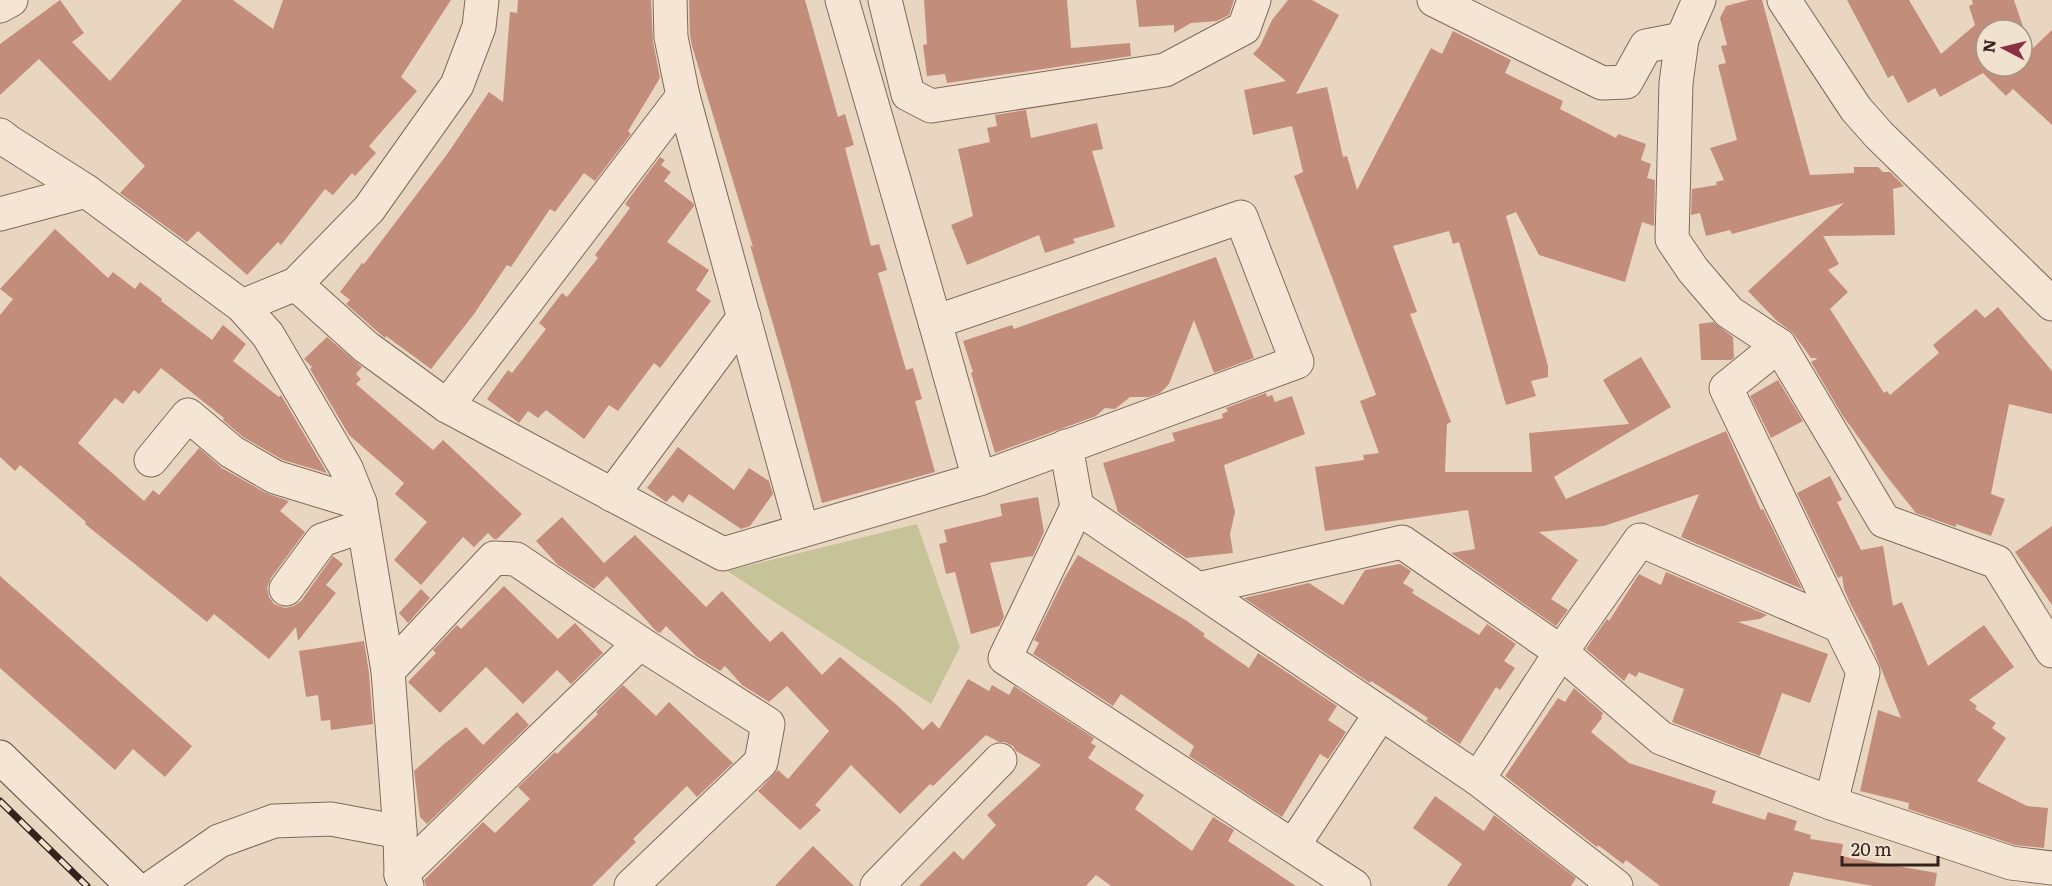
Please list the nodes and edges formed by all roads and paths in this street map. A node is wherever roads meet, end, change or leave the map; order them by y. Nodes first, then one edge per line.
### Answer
1 (11, 0) edge
2 (482, 0) edge
3 (670, 0) edge
4 (842, 0) edge
5 (885, 0) edge
6 (1254, 0) edge
7 (1434, 0) edge
8 (1700, 0) edge
9 (1784, 0) edge
10 (0, 6) edge
11 (1682, 39) junction
12 (683, 96) junction
13 (0, 135) edge
14 (86, 191) junction
15 (0, 214) edge
16 (296, 284) junction
17 (2052, 304) edge
18 (242, 306) junction
19 (744, 317) junction
20 (935, 322) junction
21 (1779, 345) junction
22 (447, 406) junction
23 (1066, 446) junction
24 (152, 460) dead end
25 (979, 479) junction
26 (612, 495) junction
27 (1077, 507) junction
28 (362, 515) junction
29 (802, 530) junction
30 (1198, 589) junction
31 (286, 590) dead end
32 (1840, 626) junction
33 (640, 643) junction
34 (2052, 651) edge
35 (1562, 652) junction
36 (388, 671) junction
37 (1381, 713) junction
38 (0, 757) edge
39 (1000, 760) dead end
40 (1478, 779) junction
41 (1831, 803) junction
42 (400, 832) junction
43 (1293, 846) junction
44 (2052, 868) edge
45 (2012, 875) edge
46 (404, 880) edge
47 (133, 886) edge
48 (154, 886) edge
49 (631, 886) edge
50 (877, 886) edge
51 (1354, 886) edge
52 (1616, 886) edge

1 - 10 street
2 - 16 street
3 - 12 street
4 - 20 street
5 - 6 street
7 - 11 street
8 - 11 street
9 - 17 street
11 - 21 street
12 - 19 street
12 - 22 street
13 - 14 street
14 - 15 street
14 - 18 street
16 - 18 street
16 - 22 street
18 - 28 street
19 - 26 street
19 - 29 street
20 - 23 street
20 - 25 street
21 - 32 street
21 - 34 street
22 - 26 street
23 - 25 street
23 - 27 street
24 - 28 street
25 - 29 street
26 - 29 street
27 - 30 street
27 - 43 street
28 - 31 street
28 - 36 street
30 - 35 street
30 - 37 street
32 - 35 street
32 - 41 street
33 - 36 street
33 - 46 street
33 - 49 street
35 - 40 street
35 - 41 street
36 - 42 street
37 - 40 street
37 - 43 street
38 - 47 street
39 - 50 street
40 - 52 street
41 - 45 street
42 - 46 street
42 - 48 street
43 - 51 street
44 - 45 street

